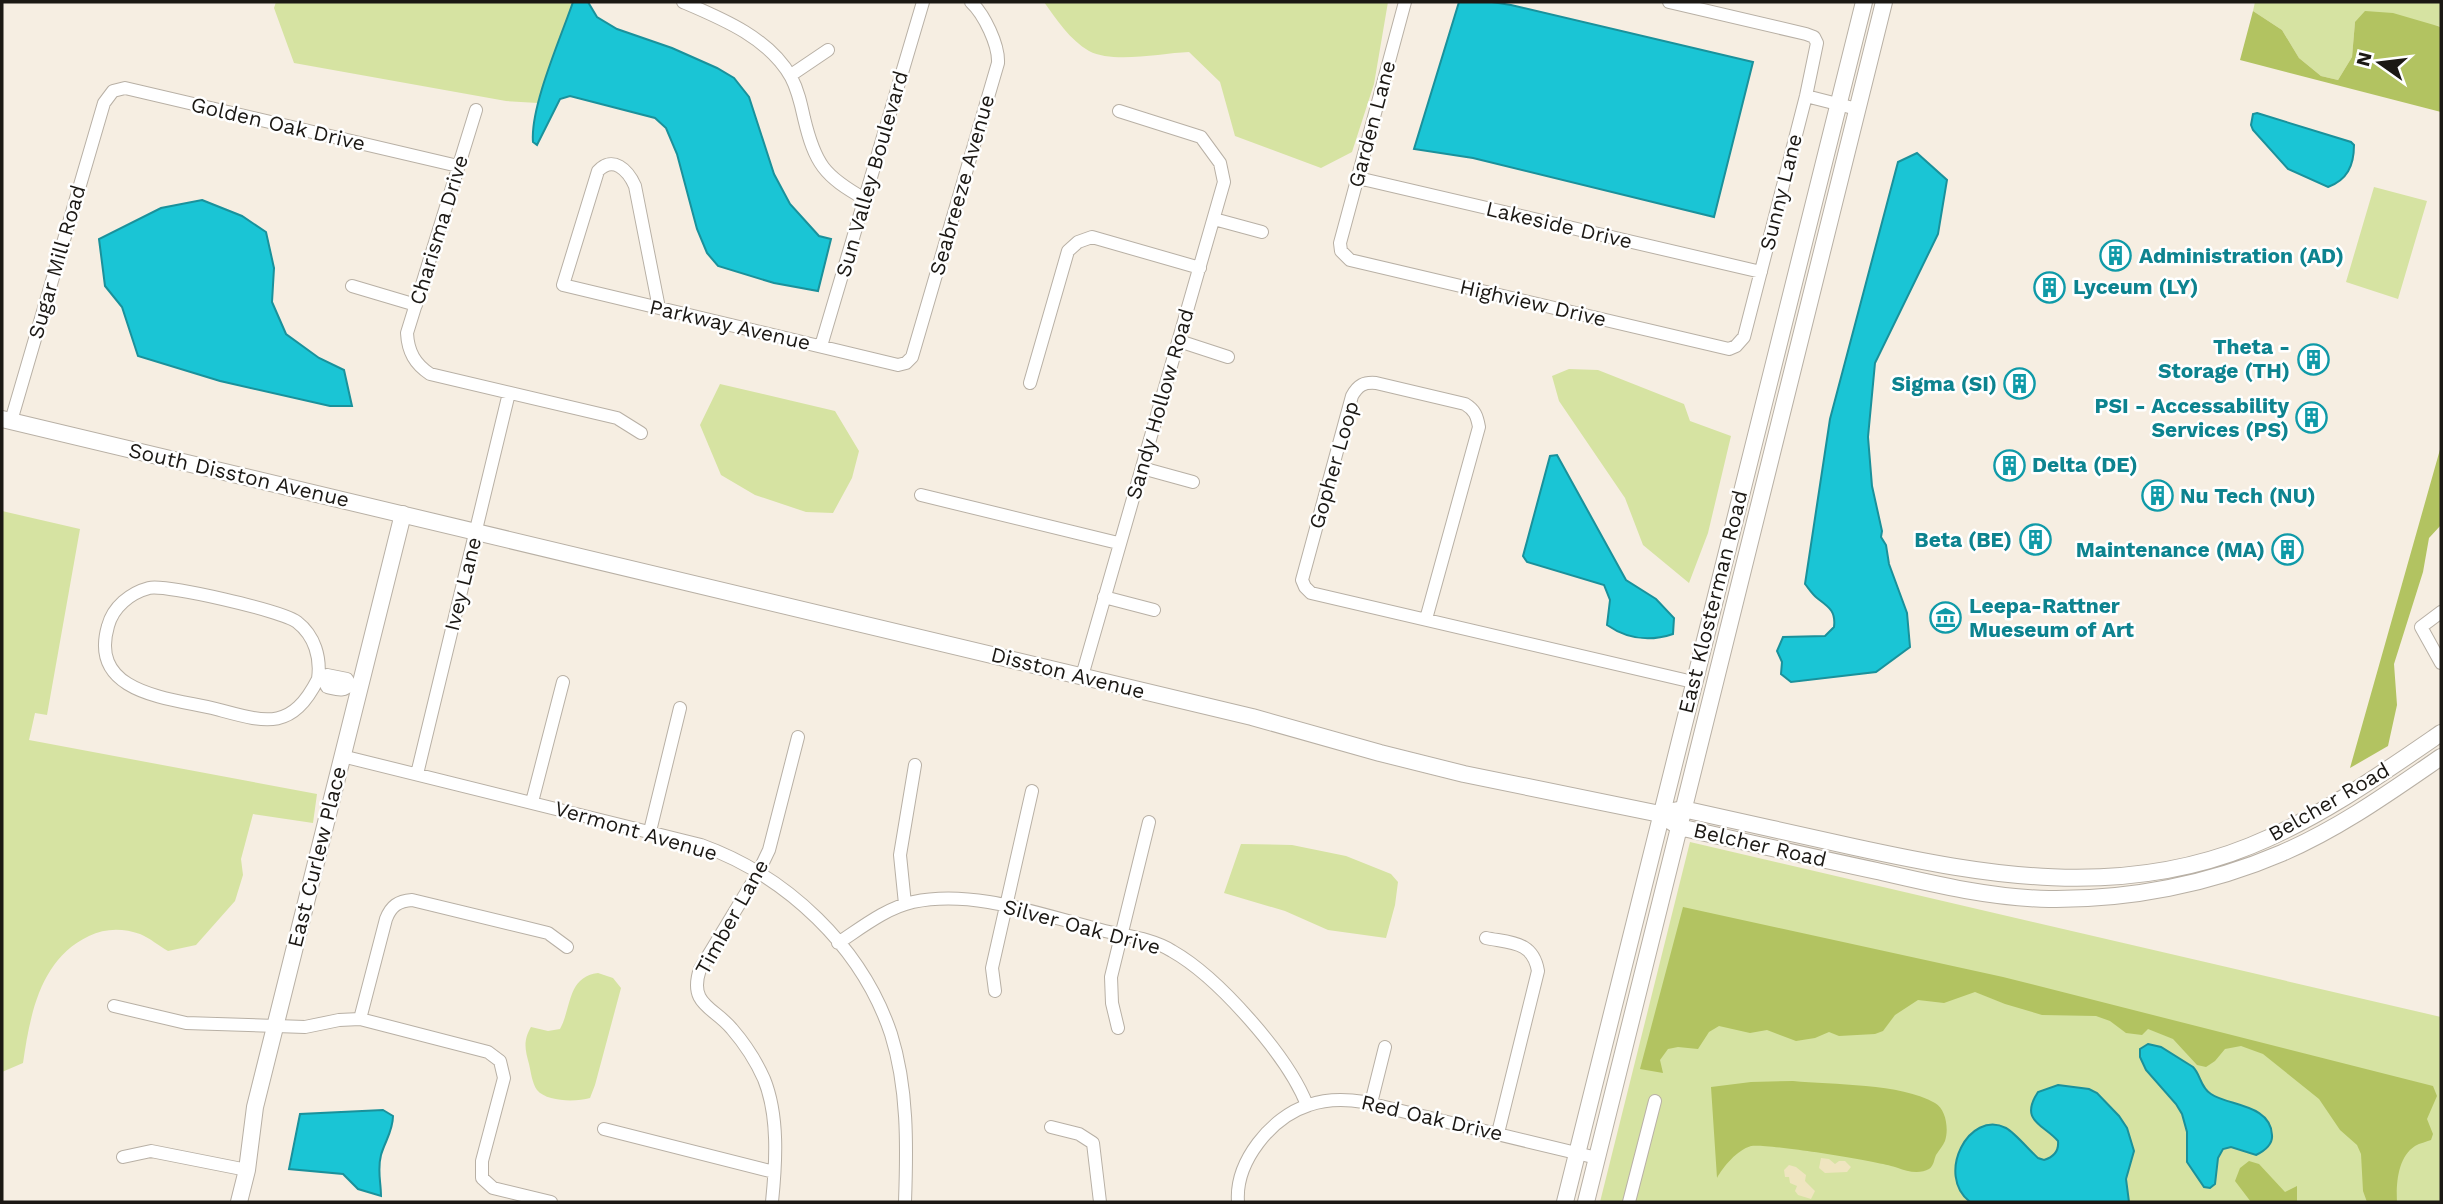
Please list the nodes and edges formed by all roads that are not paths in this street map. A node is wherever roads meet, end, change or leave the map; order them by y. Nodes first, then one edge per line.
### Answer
1 (683, 2) edge
2 (923, 2) edge
3 (971, 2) edge
4 (1405, 2) edge
5 (1669, 2) edge
6 (1864, 2) edge
7 (1884, 2) edge
8 (828, 50) dead end
9 (791, 75) junction
10 (1806, 96) junction
11 (104, 103) joint
12 (1838, 104) junction
13 (1857, 109) junction
14 (476, 110) dead end
15 (1119, 111) dead end
16 (458, 166) junction
17 (1358, 178) junction
18 (865, 200) junction
19 (1214, 219) junction
20 (1262, 232) dead end
21 (1340, 247) joint
22 (1200, 268) junction
23 (1761, 272) junction
24 (352, 286) dead end
25 (416, 305) junction
26 (659, 308) junction
27 (1179, 341) junction
28 (821, 346) junction
29 (1732, 349) joint
30 (1228, 357) dead end
31 (898, 365) joint
32 (1030, 383) dead end
33 (509, 393) junction
34 (6, 420) edge
35 (641, 433) dead end
36 (1142, 468) junction
37 (1193, 482) dead end
38 (921, 495) dead end
39 (403, 513) junction
40 (476, 531) junction
41 (1118, 543) junction
42 (1104, 597) junction
43 (1154, 610) dead end
44 (2441, 612) edge
45 (1426, 619) junction
46 (2441, 663) edge
47 (1082, 676) junction
48 (321, 679) junction
49 (563, 682) dead end
50 (1693, 682) junction
51 (354, 685) junction
52 (680, 708) dead end
53 (2441, 733) edge
54 (798, 737) dead end
55 (342, 756) junction
56 (2441, 757) edge
57 (915, 765) dead end
58 (417, 774) junction
59 (1032, 791) dead end
60 (532, 803) junction
61 (1683, 809) junction
62 (1660, 814) junction
63 (1149, 822) dead end
64 (1679, 827) junction
65 (650, 831) junction
66 (758, 873) junction
67 (905, 904) junction
68 (1006, 906) junction
69 (1121, 935) junction
70 (1486, 938) dead end
71 (838, 943) junction
72 (567, 947) dead end
73 (995, 991) dead end
74 (114, 1006) dead end
75 (360, 1019) junction
76 (276, 1024) junction
77 (1118, 1028) dead end
78 (1385, 1047) dead end
79 (1655, 1101) dead end
80 (1371, 1103) junction
81 (1307, 1105) junction
82 (1051, 1127) dead end
83 (604, 1129) dead end
84 (1498, 1133) junction
85 (1577, 1153) junction
86 (123, 1157) dead end
87 (1597, 1158) junction
88 (247, 1170) junction
89 (774, 1172) junction
90 (239, 1202) edge
91 (551, 1202) edge
92 (772, 1202) edge
93 (905, 1202) edge
94 (1100, 1202) edge
95 (1238, 1202) edge
96 (1565, 1202) edge
97 (1586, 1202) edge
98 (1629, 1202) edge

1 - 9 street
2 - 18 street, Sun Valley Boulevard
3 - 31 street, Seabreeze Avenue
4 - 17 street, Garden Lane
5 - 10 street, Sunny Lane
6 - 12 main road, East Klosterman Road
7 - 13 main road, East Klosterman Road
8 - 9 street
9 - 18 street
10 - 12 street
10 - 23 street, Sunny Lane
11 - 16 street, Golden Oak Drive
11 - 34 street, Sugar Mill Road
12 - 13 street
12 - 50 main road, East Klosterman Road
13 - 61 main road, East Klosterman Road
14 - 16 street, Charisma Drive
15 - 19 street, Sandy Hollow Road
16 - 25 street, Charisma Drive
17 - 21 street, Garden Lane
17 - 23 street, Lakeside Drive
18 - 28 street, Sun Valley Boulevard
19 - 20 street
19 - 22 street, Sandy Hollow Road
21 - 29 street, Highview Drive
22 - 27 street, Sandy Hollow Road
22 - 32 street
23 - 29 street, Sunny Lane
24 - 25 street
25 - 33 street, Charisma Drive
26 - 26 street, Parkway Avenue
26 - 28 street, Parkway Avenue
27 - 30 street
27 - 36 street, Sandy Hollow Road
28 - 31 street, Parkway Avenue
33 - 35 street
33 - 40 street, Ivey Lane
34 - 39 main road, South Disston Avenue
36 - 37 street
36 - 41 street, Sandy Hollow Road
38 - 41 street
39 - 40 main road, South Disston Avenue
39 - 51 main road, East Curlew Place
40 - 47 main road, Disston Avenue
40 - 58 street, Ivey Lane
41 - 42 street, Sandy Hollow Road
42 - 43 street
42 - 47 street, Sandy Hollow Road
44 - 46 street
45 - 45 street, Gopher Loop
45 - 50 street, Gopher Loop
47 - 62 main road, Disston Avenue
48 - 48 street
48 - 51 street
49 - 60 street
50 - 62 main road, East Klosterman Road
51 - 55 main road, East Curlew Place
52 - 65 street
53 - 61 main road, Belcher Road
54 - 66 street, Timber Lane
55 - 58 street, Vermont Avenue
55 - 76 main road, East Curlew Place
56 - 64 main road, Belcher Road
57 - 67 street
58 - 60 street, Vermont Avenue
59 - 68 street
60 - 65 street, Vermont Avenue
61 - 62 main road, Belcher Road
61 - 64 main road, East Klosterman Road
62 - 64 main road, Belcher Road
62 - 85 main road, East Klosterman Road
63 - 69 street
64 - 87 main road, East Klosterman Road
65 - 66 street, Vermont Avenue
66 - 71 street, Vermont Avenue
66 - 89 street, Timber Lane
67 - 68 street, Silver Oak Drive
67 - 71 street, Silver Oak Drive
68 - 69 street, Silver Oak Drive
68 - 73 street
69 - 77 street
69 - 81 street, Silver Oak Drive
70 - 84 street
71 - 93 street, Vermont Avenue
72 - 75 street
74 - 76 street
75 - 76 street
75 - 91 street
76 - 88 main road, East Curlew Place
78 - 80 street
79 - 98 street
80 - 81 street, Red Oak Drive
80 - 84 street, Red Oak Drive
81 - 95 street, Red Oak Drive
82 - 94 street
83 - 89 street
84 - 85 street, Red Oak Drive
85 - 87 street, Red Oak Drive
85 - 96 main road, East Klosterman Road
86 - 88 street
87 - 97 main road, East Klosterman Road
88 - 90 main road, East Curlew Place
89 - 92 street, Timber Lane

